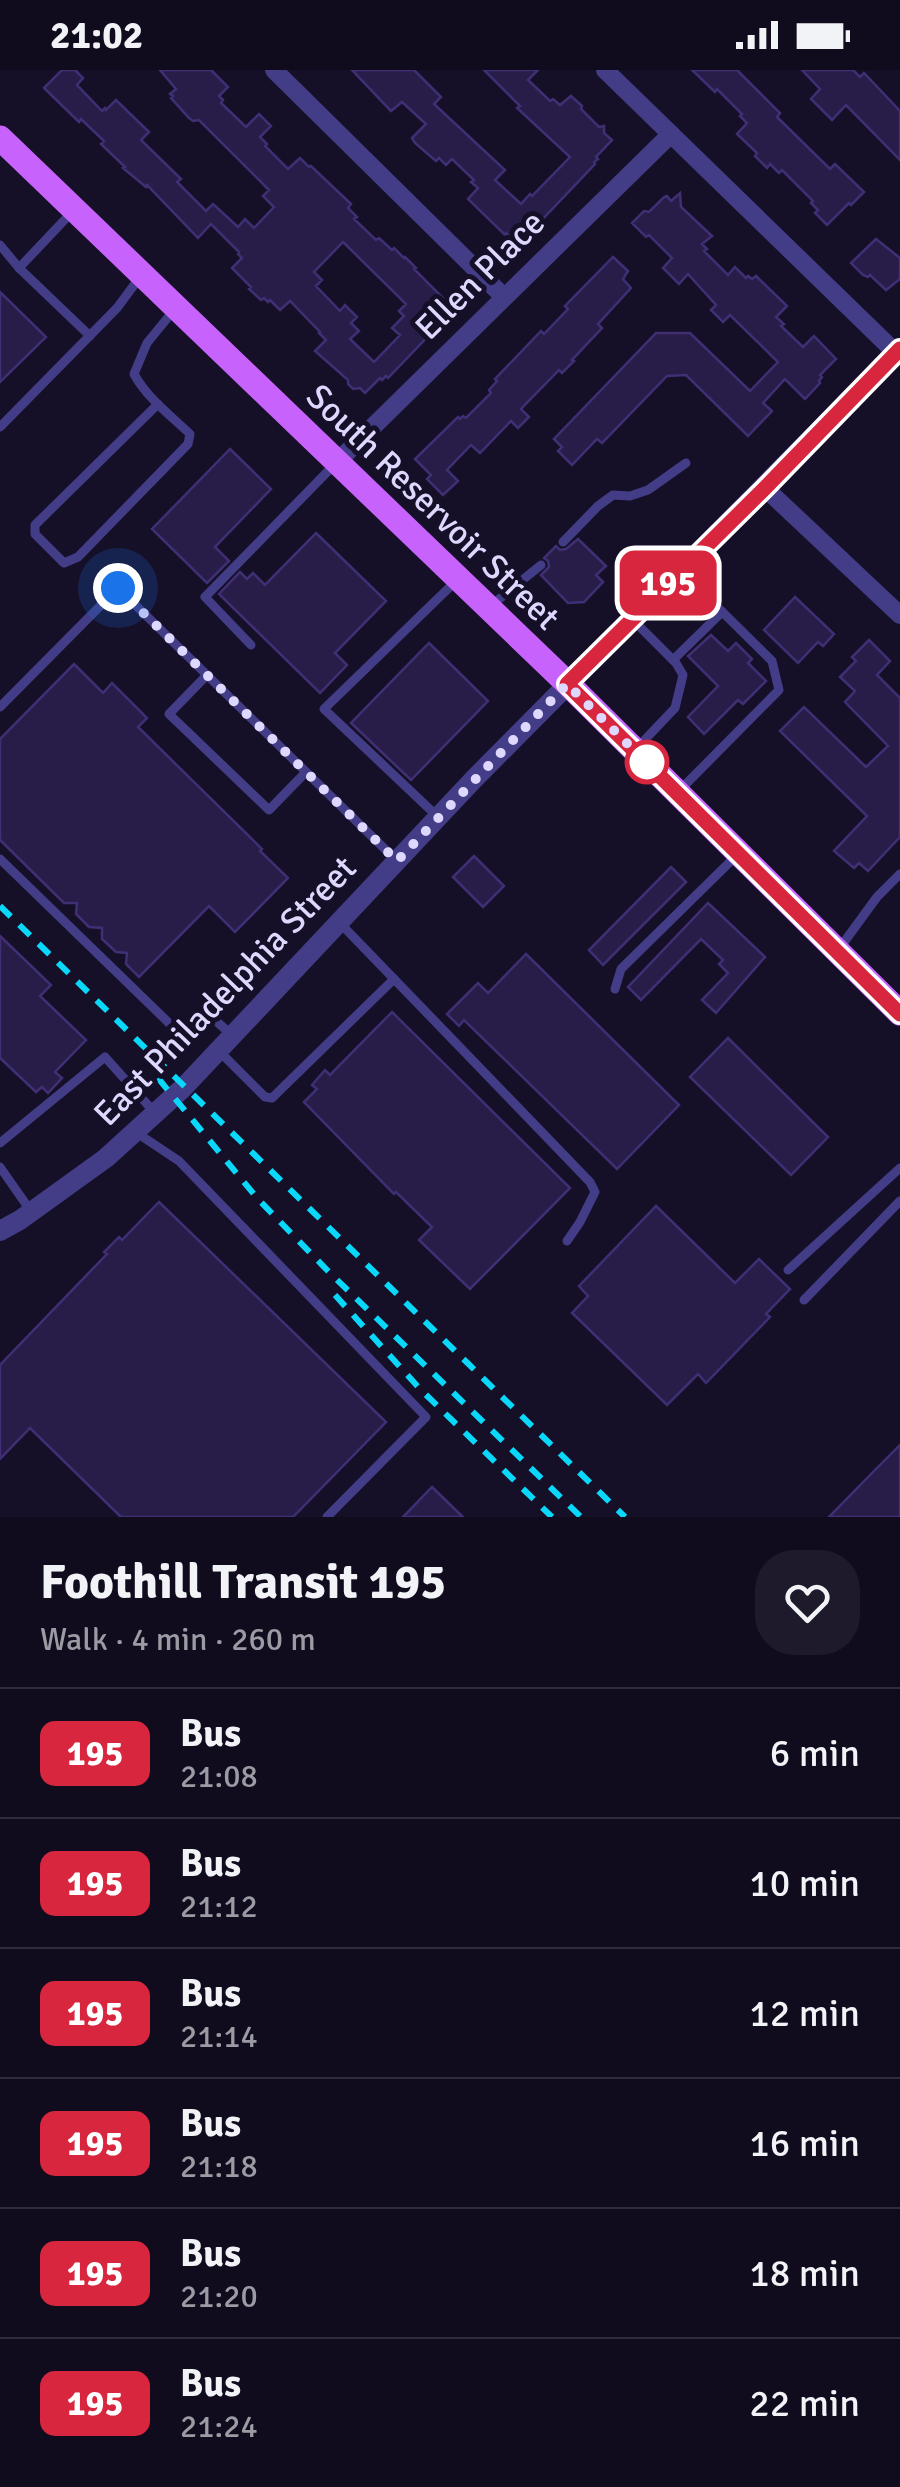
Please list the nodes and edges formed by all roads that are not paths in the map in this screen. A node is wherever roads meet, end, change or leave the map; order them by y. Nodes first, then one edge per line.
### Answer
1 (274, 70) edge
2 (605, 70) edge
3 (670, 134) junction
4 (0, 138) edge
5 (74, 210) junction
6 (0, 245) edge
7 (19, 268) junction
8 (142, 275) junction
9 (504, 297) junction
10 (176, 308) junction
11 (90, 336) junction
12 (898, 351) edge
13 (158, 404) junction
14 (0, 427) edge
15 (336, 463) junction
16 (686, 463) dead end
17 (765, 488) junction
18 (563, 542) dead end
19 (541, 565) dead end
20 (680, 571) junction
21 (458, 578) junction
22 (489, 608) junction
23 (722, 612) junction
24 (900, 615) edge
25 (632, 618) junction
26 (252, 645) dead end
27 (673, 660) junction
28 (207, 675) junction
29 (567, 684) junction
30 (0, 707) edge
31 (634, 750) junction
32 (306, 772) junction
33 (678, 793) junction
34 (438, 817) junction
35 (739, 854) junction
36 (0, 859) edge
37 (397, 861) junction
38 (900, 874) edge
39 (340, 922) junction
40 (837, 951) junction
41 (394, 979) junction
42 (615, 989) dead end
43 (900, 1014) edge
44 (225, 1043) junction
45 (155, 1113) junction
46 (134, 1132) junction
47 (0, 1144) edge
48 (0, 1167) edge
49 (900, 1168) edge
50 (900, 1201) edge
51 (32, 1212) junction
52 (0, 1231) edge
53 (567, 1241) dead end
54 (788, 1270) dead end
55 (804, 1300) dead end
56 (327, 1517) edge

1 - 9 street
2 - 3 street
3 - 9 street, Ellen Place
3 - 12 street
4 - 5 main road, South Reservoir Street
5 - 7 lane
5 - 8 main road, South Reservoir Street
6 - 7 lane
7 - 11 lane
8 - 10 main road, South Reservoir Street
8 - 11 lane
9 - 15 street, Ellen Place
10 - 13 lane
10 - 15 main road, South Reservoir Street
11 - 14 lane
12 - 17 street, East Philadelphia Street
13 - 13 lane
15 - 21 main road, South Reservoir Street
15 - 26 lane
16 - 18 lane
17 - 20 street, East Philadelphia Street
17 - 24 street
19 - 22 lane
20 - 23 lane
20 - 25 street, East Philadelphia Street
21 - 22 main road, South Reservoir Street
21 - 34 lane
22 - 29 main road, South Reservoir Street
23 - 27 lane
23 - 33 lane
25 - 27 lane
25 - 29 street, East Philadelphia Street
27 - 31 lane
28 - 30 lane
28 - 32 lane
28 - 32 lane
29 - 31 main road, South Reservoir Street
29 - 34 street, East Philadelphia Street
31 - 33 main road, South Reservoir Street
32 - 37 lane
33 - 35 main road, South Reservoir Street
34 - 37 street, East Philadelphia Street
35 - 40 main road, South Reservoir Street
35 - 42 lane
36 - 44 lane
37 - 39 street, East Philadelphia Street
38 - 40 lane
39 - 41 lane
39 - 44 street, East Philadelphia Street
40 - 43 main road, South Reservoir Street
41 - 44 lane
41 - 53 lane
44 - 45 street, East Philadelphia Street
45 - 46 street, East Philadelphia Street
45 - 47 lane
46 - 51 street, East Philadelphia Street
46 - 56 lane
48 - 51 lane
49 - 54 lane
50 - 55 lane
51 - 52 street, East Philadelphia Street

